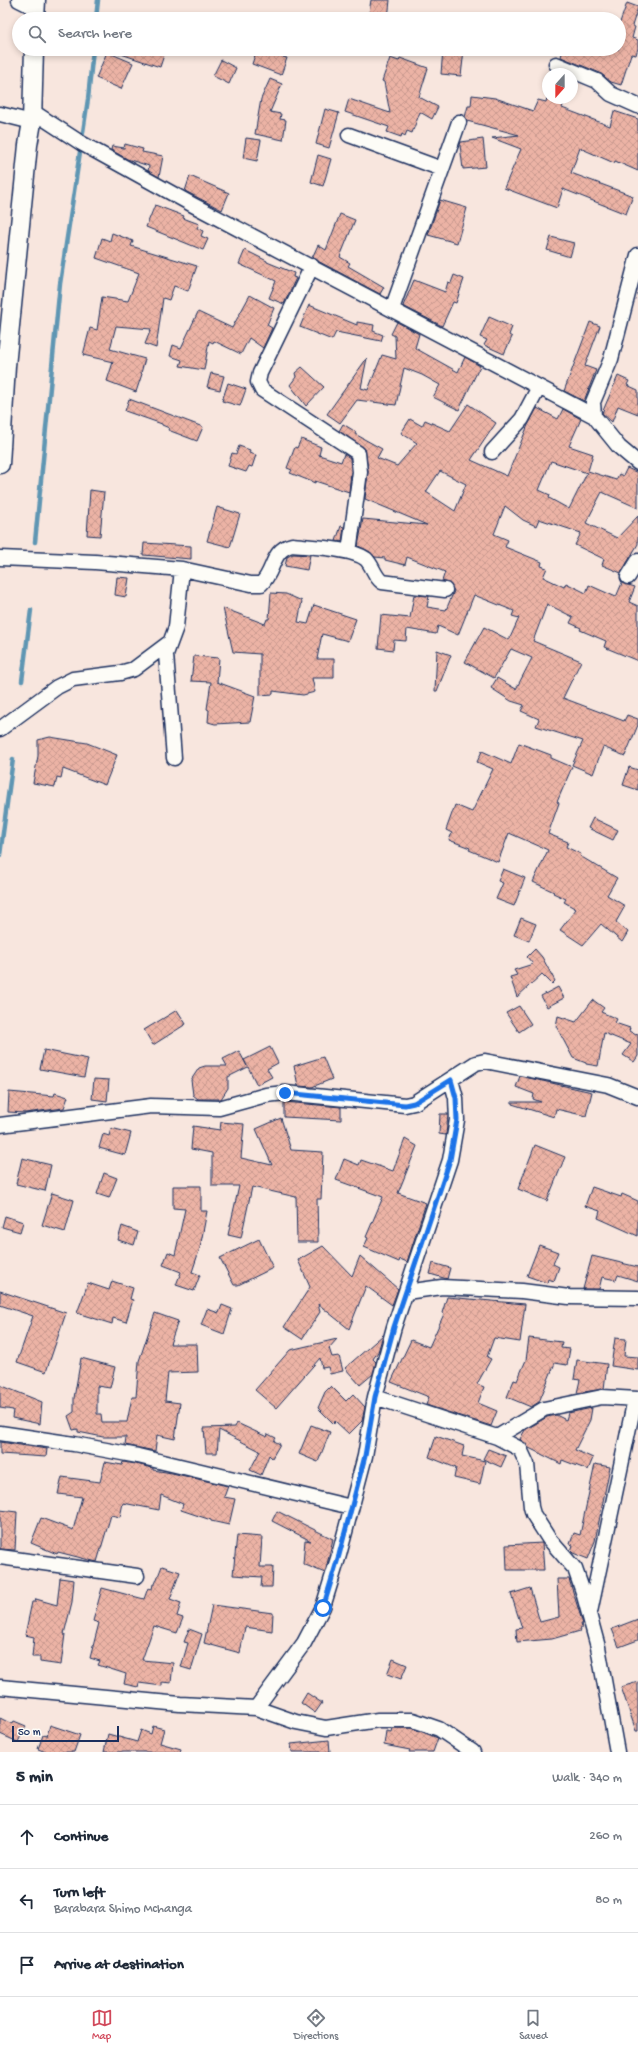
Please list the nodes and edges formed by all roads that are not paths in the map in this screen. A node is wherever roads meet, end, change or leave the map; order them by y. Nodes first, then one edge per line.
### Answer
1 (19, 0) edge
2 (35, 9) edge
3 (34, 56) edge
4 (556, 64) dead end
5 (638, 106) edge
6 (0, 114) edge
7 (32, 116) junction
8 (459, 122) dead end
9 (349, 136) dead end
10 (442, 169) junction
11 (638, 254) edge
12 (312, 266) junction
13 (392, 309) junction
14 (539, 386) junction
15 (594, 416) junction
16 (492, 452) dead end
17 (638, 463) edge
18 (0, 464) edge
19 (349, 552) junction
20 (0, 558) edge
21 (638, 561) edge
22 (182, 569) junction
23 (628, 577) dead end
24 (445, 590) dead end
25 (170, 642) junction
26 (0, 729) edge
27 (174, 758) dead end
28 (451, 1080) junction
29 (638, 1097) edge
30 (0, 1125) edge
31 (406, 1292) junction
32 (638, 1298) edge
33 (375, 1397) junction
34 (636, 1399) edge
35 (0, 1433) edge
36 (498, 1437) junction
37 (352, 1507) junction
38 (0, 1557) edge
39 (137, 1576) dead end
40 (589, 1614) junction
41 (0, 1687) edge
42 (256, 1708) junction
43 (473, 1752) edge
44 (617, 1752) edge

1 - 2 street
3 - 7 street
4 - 5 street
6 - 7 street
7 - 12 street
7 - 18 street
8 - 10 street
9 - 10 street
10 - 13 street
11 - 15 street
12 - 13 street
12 - 19 street
13 - 14 street
14 - 15 street
14 - 16 street
15 - 17 street
19 - 22 street
19 - 24 street
20 - 22 street
21 - 23 street
22 - 25 street
25 - 26 street
25 - 27 street
28 - 29 street
28 - 30 street
28 - 31 street
31 - 32 street
31 - 33 street
33 - 36 street
33 - 37 street
34 - 36 street
34 - 40 street
35 - 37 street
36 - 40 street
37 - 42 street
38 - 39 street
40 - 44 street
41 - 42 street
42 - 43 street

